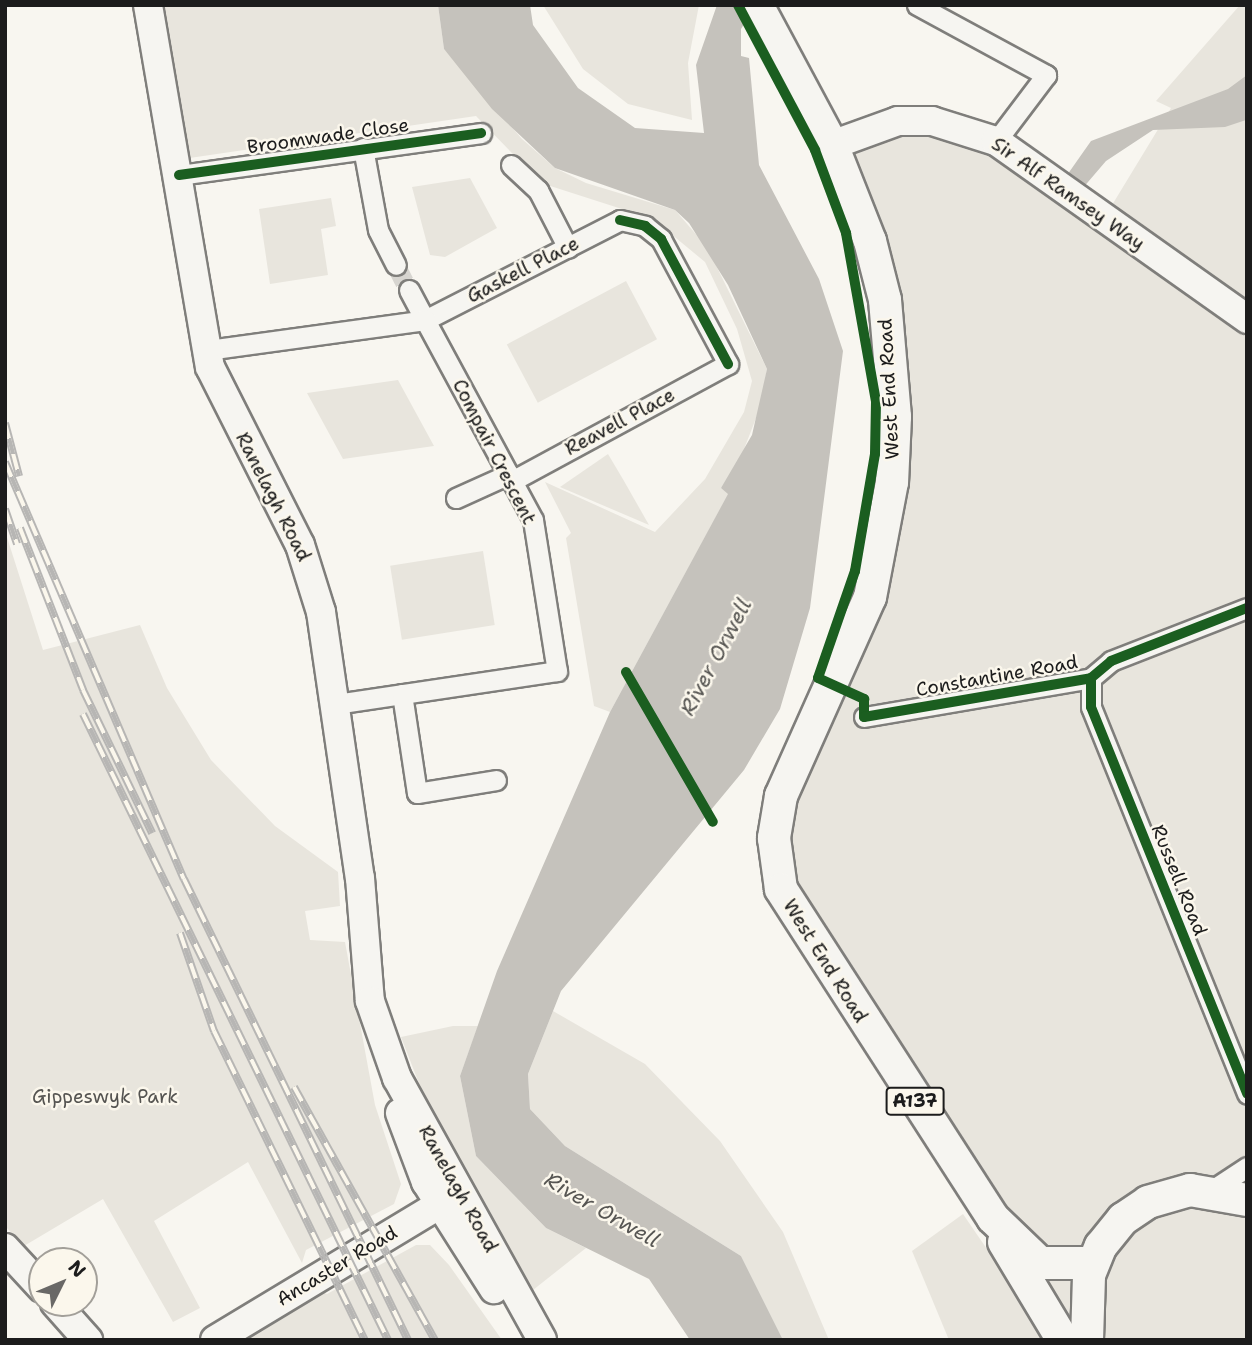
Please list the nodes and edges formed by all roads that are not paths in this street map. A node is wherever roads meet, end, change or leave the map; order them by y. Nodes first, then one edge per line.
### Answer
1 (148, 5) edge
2 (917, 5) edge
3 (759, 9) edge
4 (481, 133) dead end
5 (996, 141) junction
6 (832, 145) junction
7 (363, 148) junction
8 (512, 165) dead end
9 (179, 175) junction
10 (568, 248) junction
11 (396, 265) tunnel mouth
12 (409, 290) tunnel mouth
13 (1245, 315) edge
14 (425, 320) junction
15 (206, 350) junction
16 (729, 364) joint
17 (510, 477) junction
18 (456, 498) dead end
19 (1247, 608) edge
20 (1091, 678) junction
21 (402, 694) junction
22 (337, 704) junction
23 (864, 717) dead end
24 (496, 780) dead end
25 (1247, 1094) edge
26 (1247, 1167) edge
27 (1212, 1190) junction
28 (449, 1198) junction
29 (1247, 1200) edge
30 (993, 1218) junction
31 (5, 1248) edge
32 (1093, 1263) junction
33 (28, 1273) edge
34 (67, 1317) edge
35 (88, 1340) edge
36 (215, 1340) edge
37 (527, 1340) edge
38 (541, 1340) edge
39 (1063, 1340) edge
40 (1087, 1340) edge

1 - 9 main road, Ranelagh Road
2 - 5 street
3 - 6 main road, West End Road / A137
4 - 7 street, Broomwade Close
5 - 6 main road, Sir Alf Ramsey Way
5 - 13 main road, Sir Alf Ramsey Way
6 - 30 main road, West End Road / A137
7 - 9 street, Broomwade Close
7 - 11 street
8 - 10 street
9 - 15 main road, Ranelagh Road
10 - 14 street, Gaskell Place
10 - 16 street, Gaskell Place
12 - 14 street, Compair Crescent
14 - 15 street
14 - 17 street, Compair Crescent
15 - 22 main road, Ranelagh Road
16 - 17 street, Reavell Place
17 - 18 street, Reavell Place
17 - 21 street, Compair Crescent
19 - 20 street, Constantine Road
20 - 23 street, Constantine Road
20 - 25 street, Russell Road
21 - 22 street, Compair Crescent
21 - 24 street
22 - 28 main road, Ranelagh Road
26 - 27 street
27 - 29 main road
27 - 32 main road
28 - 36 main road, Ancaster Road
28 - 37 main road, Ranelagh Road
28 - 38 main road, Ranelagh Road
30 - 32 main road, West End Road / A137
30 - 39 main road, West End Road / A137
31 - 33 main road
32 - 40 main road
34 - 35 main road

